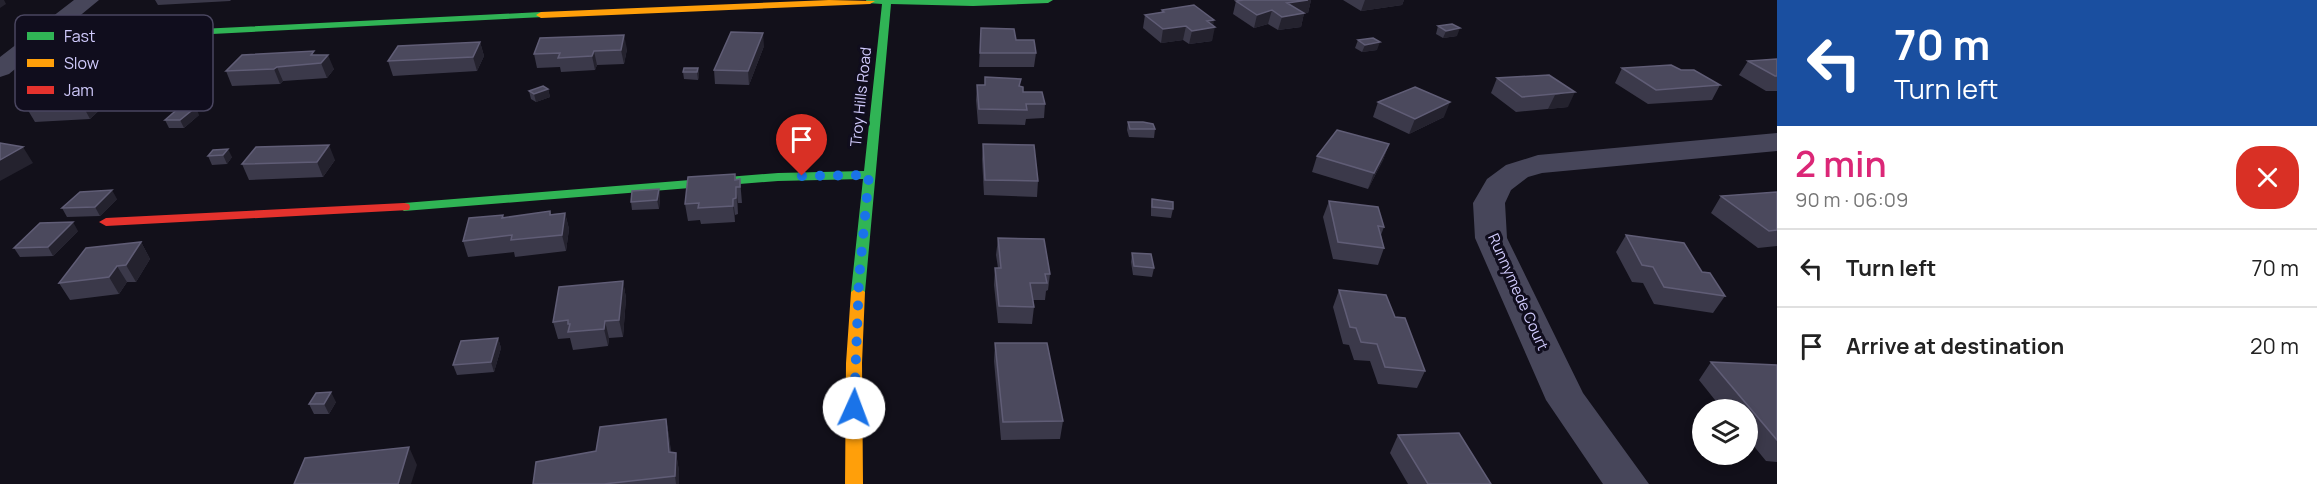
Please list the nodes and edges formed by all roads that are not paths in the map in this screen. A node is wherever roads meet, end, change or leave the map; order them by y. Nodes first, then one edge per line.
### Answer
1 (88, 0) edge
2 (1048, 0) edge
3 (887, 1) edge
4 (69, 15) edge
5 (213, 31) edge
6 (15, 57) edge
7 (0, 69) edge
8 (1777, 142) edge
9 (869, 175) junction
10 (106, 222) dead end
11 (854, 484) edge
12 (1627, 484) edge

1 - 4 street
2 - 3 street
3 - 5 street
3 - 9 street, Troy Hills Road
6 - 7 street
8 - 12 street, Runnymede Court
9 - 10 street
9 - 11 street, Troy Hills Road

